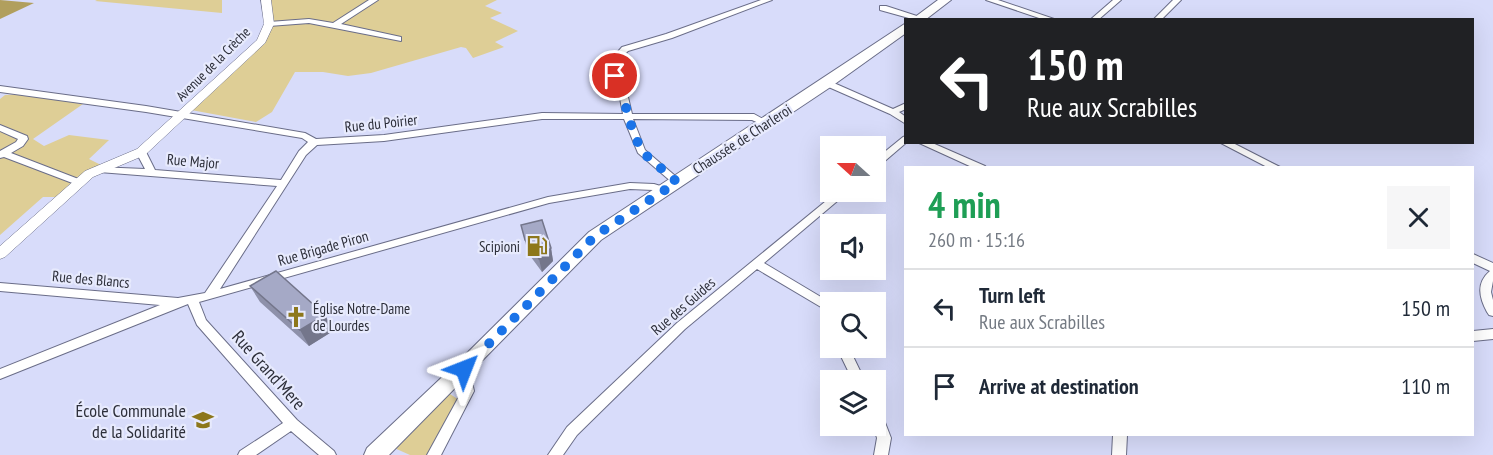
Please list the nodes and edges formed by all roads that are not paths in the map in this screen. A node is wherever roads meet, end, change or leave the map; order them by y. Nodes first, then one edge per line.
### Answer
1 (266, 0) edge
2 (374, 0) edge
3 (768, 0) edge
4 (945, 0) edge
5 (990, 0) edge
6 (1117, 0) edge
7 (1177, 0) edge
8 (884, 8) dead end
9 (915, 18) edge
10 (919, 18) edge
11 (1048, 18) edge
12 (1095, 18) edge
13 (1158, 18) edge
14 (269, 24) junction
15 (334, 25) junction
16 (904, 28) edge
17 (398, 39) dead end
18 (827, 83) junction
19 (0, 89) edge
20 (904, 107) edge
21 (893, 112) junction
22 (182, 115) junction
23 (628, 117) junction
24 (904, 120) edge
25 (767, 124) junction
26 (0, 128) edge
27 (904, 141) edge
28 (314, 142) junction
29 (926, 144) edge
30 (1227, 144) edge
31 (141, 152) junction
32 (1, 154) edge
33 (886, 156) edge
34 (977, 166) edge
35 (1273, 166) edge
36 (99, 169) junction
37 (152, 173) junction
38 (78, 182) junction
39 (284, 183) junction
40 (670, 186) junction
41 (831, 202) edge
42 (0, 254) edge
43 (1474, 258) edge
44 (757, 264) junction
45 (1493, 268) edge
46 (1493, 274) edge
47 (0, 287) edge
48 (208, 296) junction
49 (186, 301) junction
50 (820, 302) edge
51 (1493, 312) edge
52 (1493, 334) edge
53 (1474, 336) edge
54 (464, 369) junction
55 (0, 374) edge
56 (292, 424) junction
57 (883, 436) edge
58 (1120, 436) edge
59 (245, 455) edge
60 (329, 455) edge
61 (375, 455) edge
62 (434, 455) edge
63 (555, 455) edge
64 (881, 455) edge
65 (1119, 455) edge

1 - 14 street, Avenue de la Crèche
2 - 15 street
3 - 23 street
4 - 10 main road
5 - 11 street
6 - 12 street
7 - 13 street
8 - 9 street
14 - 15 street
14 - 22 street, Avenue de la Crèche
15 - 17 street
16 - 18 main road, Chaussée de Charleroi
18 - 21 street
18 - 25 main road, Chaussée de Charleroi
19 - 22 street, Rue du Poirier
20 - 21 street
21 - 24 street
22 - 28 street, Rue du Poirier
22 - 31 street, Avenue de la Crèche
23 - 25 street, Rue du Poirier
23 - 28 street, Rue du Poirier
23 - 40 street
25 - 40 main road, Chaussée de Charleroi
26 - 32 street
27 - 33 street
28 - 39 street
29 - 34 street
30 - 35 street
31 - 36 street
31 - 37 street
32 - 38 street
36 - 37 street, Rue Major
36 - 38 street
37 - 39 street, Rue Major
38 - 42 street
39 - 48 street
40 - 48 street, Rue Brigade Piron
40 - 54 main road, Chaussée de Charleroi
41 - 44 street, Rue des Guides
43 - 45 street
44 - 50 street
44 - 63 street, Rue des Guides
46 - 51 street
47 - 49 street, Rue des Blancs
48 - 49 street, Rue Brigade Piron
49 - 55 street, Rue Brigade Piron
49 - 56 street, Rue Grand'Mere
52 - 53 street
54 - 61 main road, Chaussée de Charleroi
54 - 62 street
56 - 59 street
56 - 60 street, Rue Grand'Mere
57 - 64 street
58 - 65 street

